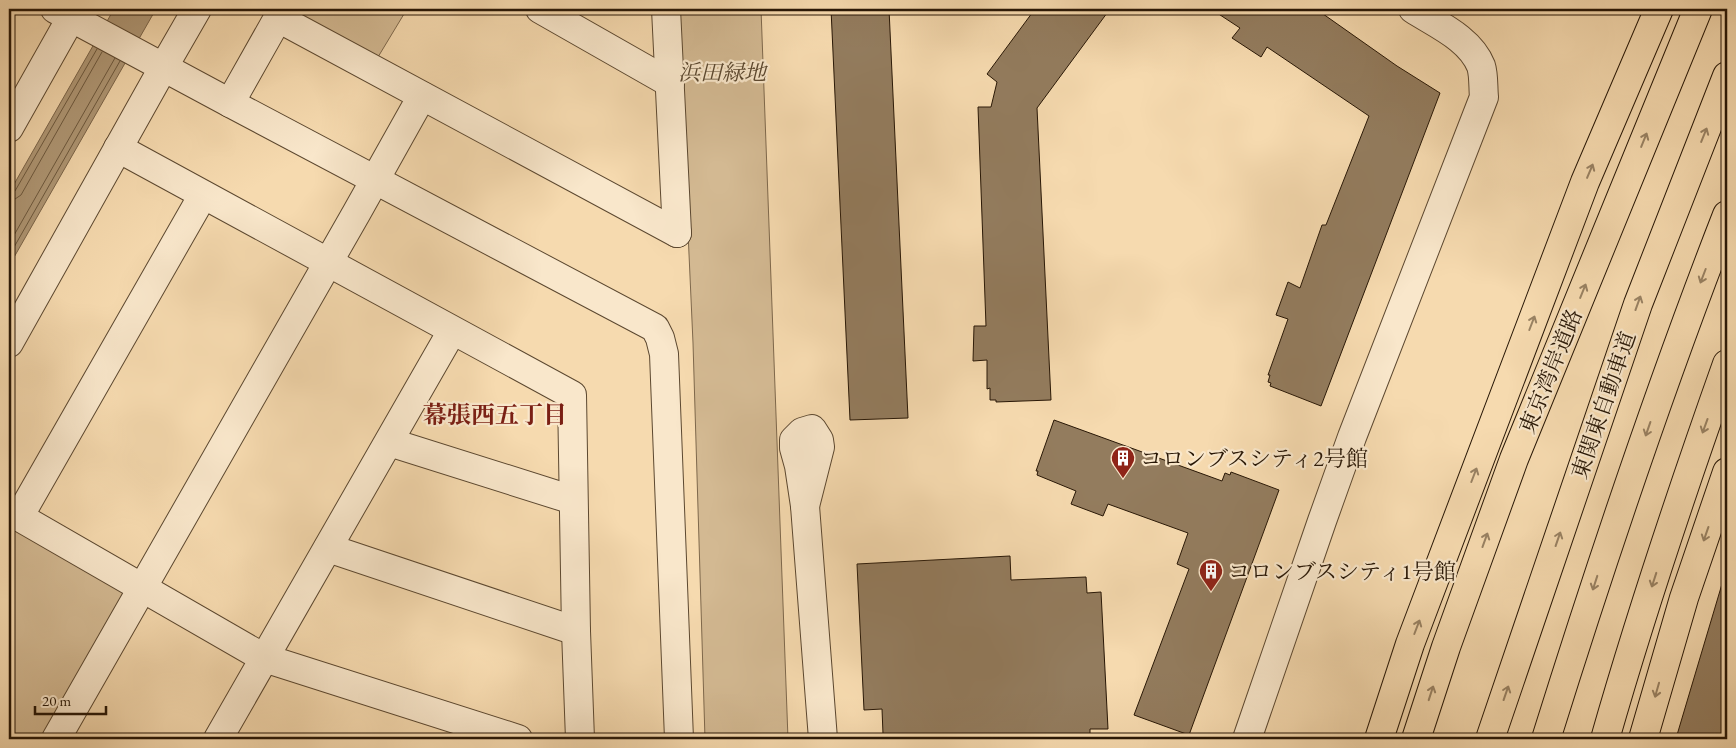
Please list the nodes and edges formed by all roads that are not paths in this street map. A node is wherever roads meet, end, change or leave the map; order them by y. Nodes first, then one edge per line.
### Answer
1 (197, 9) edge
2 (540, 9) edge
3 (666, 9) edge
4 (1413, 9) edge
5 (1659, 9) edge
6 (1698, 9) edge
7 (67, 12) edge
8 (280, 13) edge
9 (163, 68) junction
10 (1727, 76) edge
11 (670, 83) junction
12 (422, 96) junction
13 (230, 103) junction
14 (9, 128) edge
15 (118, 148) junction
16 (376, 180) junction
17 (203, 195) junction
18 (1727, 215) edge
19 (328, 264) junction
20 (452, 331) junction
21 (9, 343) edge
22 (1727, 364) edge
23 (389, 442) junction
24 (1727, 472) edge
25 (573, 500) junction
26 (805, 506) dead end
27 (14, 514) edge
28 (328, 548) junction
29 (142, 588) junction
30 (576, 631) junction
31 (264, 658) junction
32 (56, 739) edge
33 (218, 739) edge
34 (518, 739) edge
35 (580, 739) edge
36 (679, 739) edge
37 (823, 739) edge
38 (1247, 739) edge
39 (1379, 739) edge
40 (1416, 739) edge
41 (1490, 739) edge
42 (1546, 739) edge
43 (1605, 739) edge
44 (1642, 739) edge

1 - 9 street
2 - 11 street
3 - 11 street
4 - 38 street
39 -> 5 highway
40 -> 6 highway, 東京湾岸道路
7 - 9 street
7 - 14 street
8 - 12 street
8 - 13 street
9 - 13 street
9 - 15 street
41 -> 10 highway, 東関東自動車道
11 - 12 street
12 - 16 street
13 - 16 street
15 - 17 street
15 - 21 street
16 - 19 street
16 - 36 street
17 - 19 street
17 - 27 street
18 -> 42 highway
19 - 20 street
19 - 29 street
20 - 23 street
20 - 25 street
22 -> 43 highway
23 - 25 street
23 - 28 street
24 -> 44 highway
25 - 30 street
26 - 37 street
27 - 29 street
28 - 30 street
28 - 31 street
29 - 31 street
29 - 32 street
30 - 35 street
31 - 33 street
31 - 34 street

